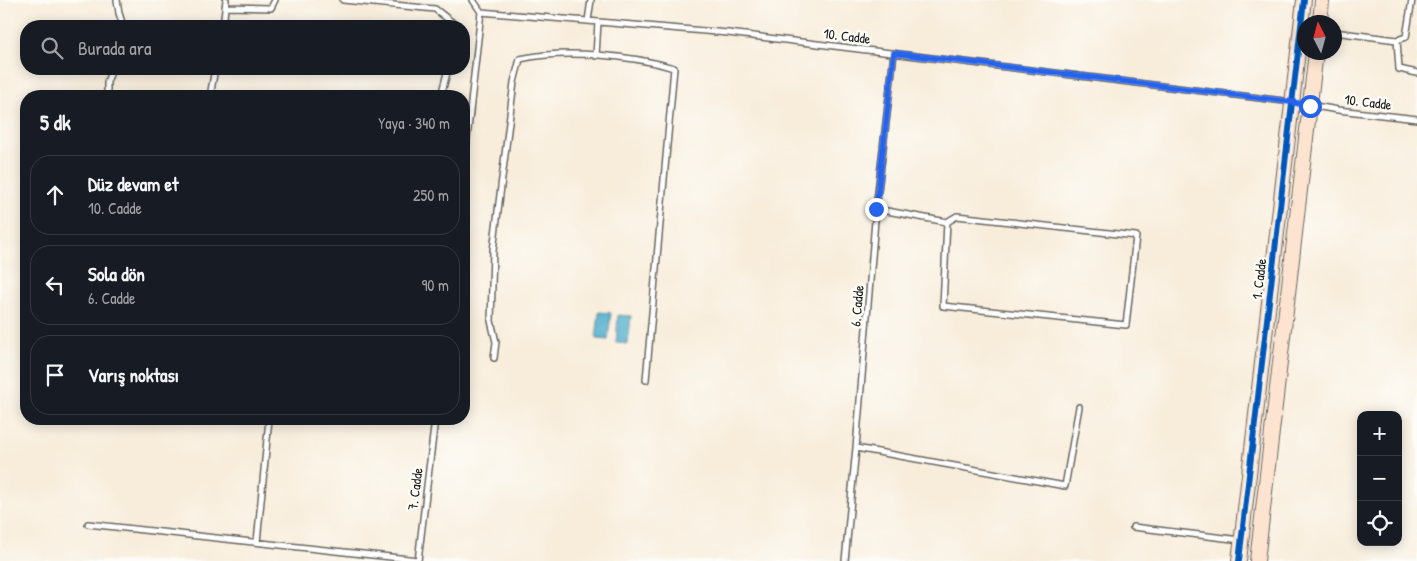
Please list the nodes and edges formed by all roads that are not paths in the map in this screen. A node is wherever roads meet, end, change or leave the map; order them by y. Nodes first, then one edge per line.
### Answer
1 (118, 0) edge
2 (226, 0) edge
3 (275, 0) edge
4 (343, 0) edge
5 (473, 0) edge
6 (591, 0) edge
7 (1304, 0) edge
8 (1322, 0) edge
9 (1412, 0) edge
10 (226, 6) junction
11 (482, 12) junction
12 (1303, 15) edge
13 (1321, 15) edge
14 (121, 20) edge
15 (224, 20) edge
16 (449, 20) edge
17 (588, 21) junction
18 (598, 22) junction
19 (1342, 33) edge
20 (1397, 40) junction
21 (894, 53) junction
22 (596, 56) junction
23 (1298, 60) edge
24 (1315, 60) edge
25 (1417, 73) edge
26 (110, 75) edge
27 (214, 75) edge
28 (446, 75) edge
29 (107, 90) edge
30 (211, 90) edge
31 (443, 90) edge
32 (1292, 102) junction
33 (1310, 106) junction
34 (470, 115) edge
35 (1417, 119) edge
36 (876, 209) junction
37 (947, 222) junction
38 (494, 358) dead end
39 (646, 380) dead end
40 (1080, 407) dead end
41 (268, 425) edge
42 (434, 425) edge
43 (856, 448) junction
44 (88, 524) dead end
45 (1133, 527) dead end
46 (1242, 540) junction
47 (257, 542) junction
48 (418, 560) edge
49 (845, 561) edge
50 (1239, 561) edge
51 (1257, 561) edge

1 - 14 lane
2 - 10 lane
3 - 10 lane
4 - 16 lane
5 - 11 lane
6 - 17 lane
7 - 12 street, 1. Cadde
8 - 13 street
9 - 20 lane
10 - 15 lane
11 - 17 lane, 10. Cadde
11 - 34 lane
17 - 18 lane, 10. Cadde
18 - 21 lane, 10. Cadde
18 - 22 lane
19 - 20 lane
20 - 25 lane
21 - 32 lane, 10. Cadde
21 - 36 lane, 6. Cadde
22 - 38 lane
22 - 39 lane
23 - 32 street, 1. Cadde
24 - 33 street
26 - 29 lane
27 - 30 lane
28 - 31 lane
32 - 33 lane, 10. Cadde
32 - 46 street, 1. Cadde
33 - 35 lane, 10. Cadde
33 - 51 street
36 - 37 lane
36 - 43 lane, 6. Cadde
37 - 37 lane
40 - 43 lane
41 - 47 lane
42 - 48 lane, 7. Cadde
43 - 49 lane, 6. Cadde
44 - 47 lane
45 - 46 lane
46 - 50 street, 1. Cadde
47 - 48 lane

